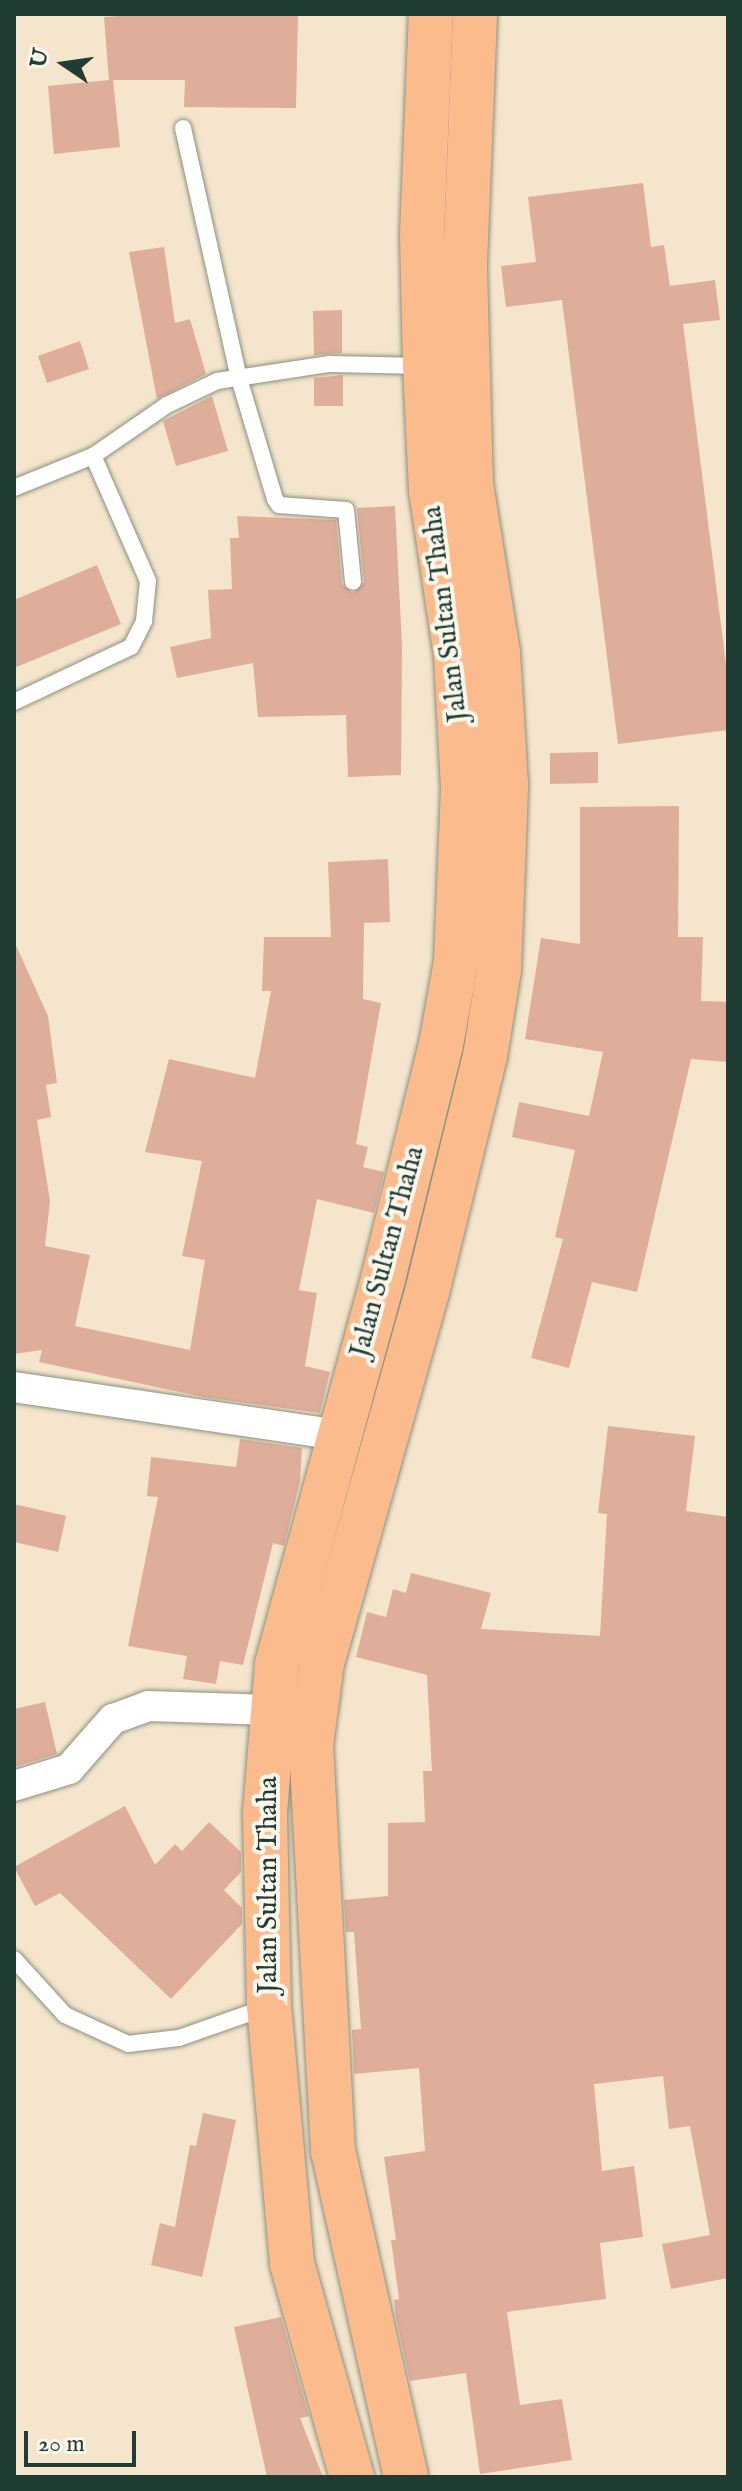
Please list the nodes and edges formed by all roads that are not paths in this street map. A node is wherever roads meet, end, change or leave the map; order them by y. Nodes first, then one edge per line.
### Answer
1 (431, 14) edge
2 (475, 14) edge
3 (183, 128) dead end
4 (469, 365) junction
5 (425, 366) junction
6 (238, 375) junction
7 (93, 456) junction
8 (14, 488) edge
9 (353, 582) dead end
10 (14, 702) edge
11 (383, 1279) junction
12 (427, 1292) junction
13 (14, 1387) edge
14 (338, 1435) junction
15 (273, 1710) junction
16 (14, 1786) edge
17 (14, 1959) edge
18 (323, 1999) junction
19 (269, 2006) junction
20 (352, 2477) edge
21 (406, 2477) edge

1 - 5 highway, Jalan Sultan Thaha
2 - 4 highway, Jalan Sultan Thaha
3 - 6 lane
4 - 5 highway
4 - 12 highway, Jalan Sultan Thaha
5 - 6 lane
5 - 11 highway, Jalan Sultan Thaha
6 - 7 lane
6 - 9 lane
7 - 8 lane
7 - 10 lane
11 - 12 highway
11 - 14 highway, Jalan Sultan Thaha
12 - 18 highway, Jalan Sultan Thaha
13 - 14 street
14 - 15 highway, Jalan Sultan Thaha
15 - 16 street
15 - 19 highway, Jalan Sultan Thaha
17 - 19 lane
18 - 19 highway
18 - 21 highway, Jalan Sultan Thaha
19 - 20 highway, Jalan Sultan Thaha

